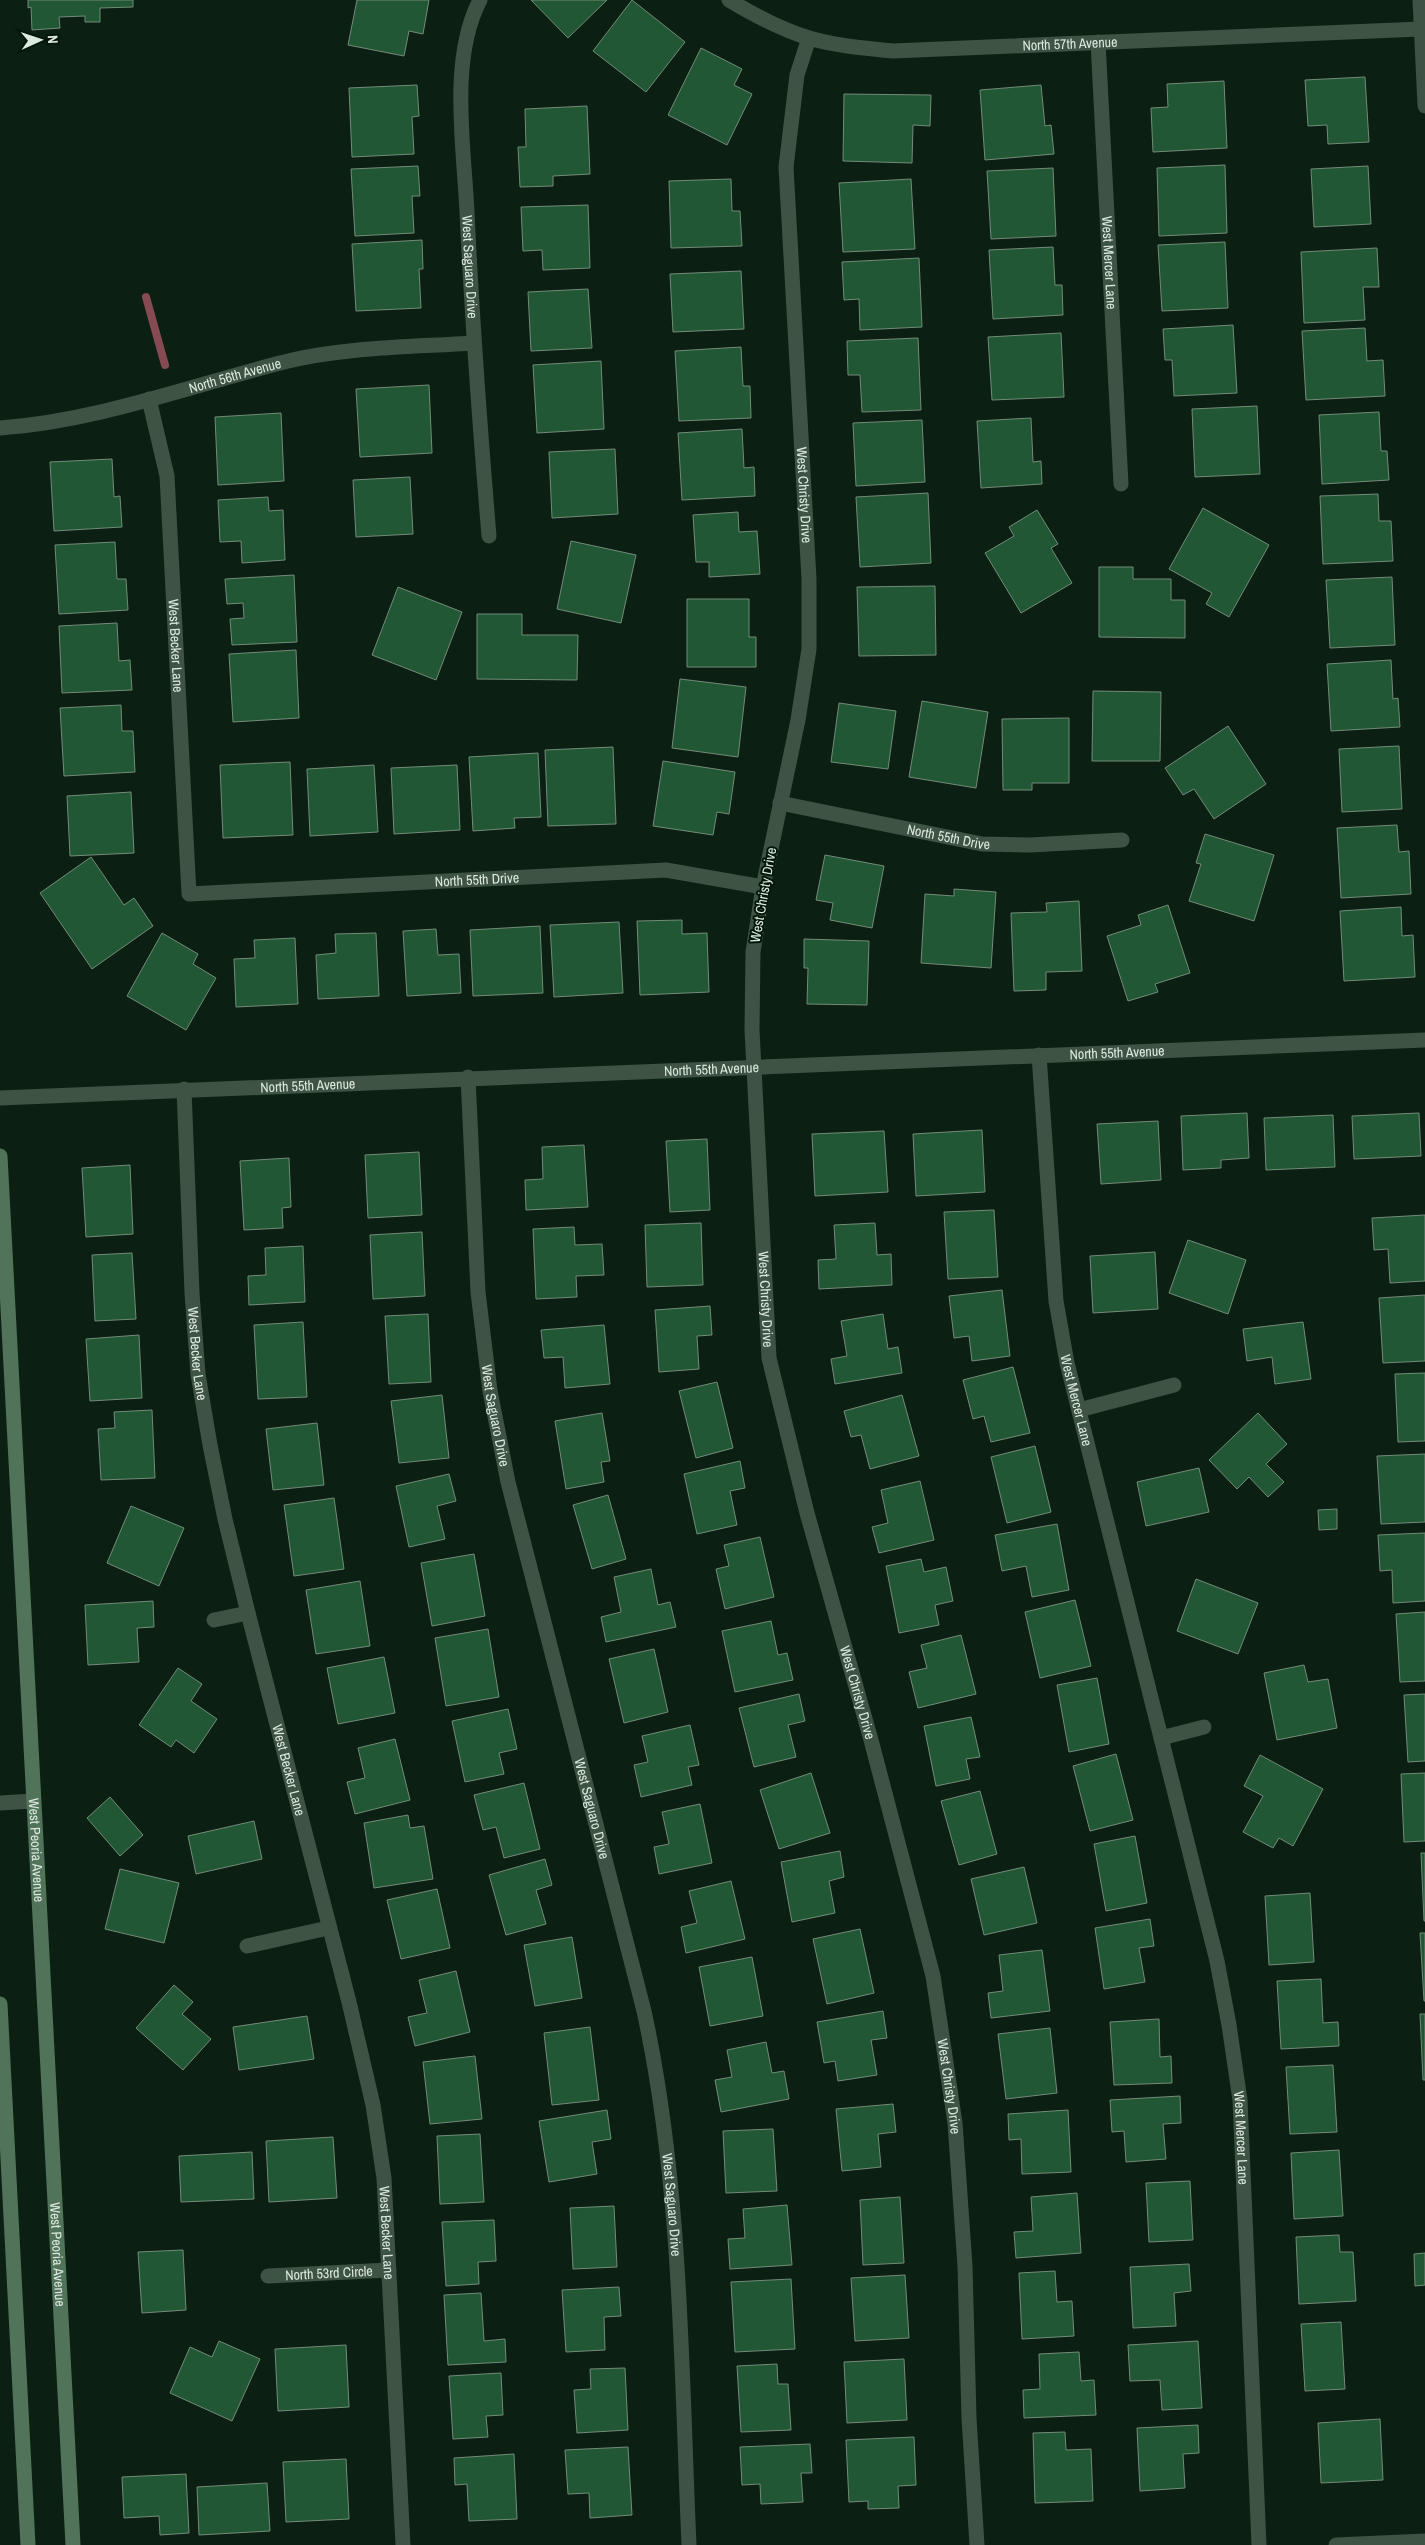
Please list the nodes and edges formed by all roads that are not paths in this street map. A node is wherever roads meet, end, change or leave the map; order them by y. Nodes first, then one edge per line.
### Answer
1 (480, 0) edge
2 (729, 0) edge
3 (1420, 0) edge
4 (1421, 29) junction
5 (809, 38) junction
6 (1098, 42) junction
7 (1425, 106) edge
8 (473, 343) junction
9 (149, 399) junction
10 (0, 428) edge
11 (1121, 484) dead end
12 (489, 536) dead end
13 (780, 803) junction
14 (1122, 840) dead end
15 (763, 887) junction
16 (189, 894) joint
17 (1425, 1040) edge
18 (1039, 1055) junction
19 (754, 1065) junction
20 (468, 1077) junction
21 (184, 1089) junction
22 (0, 1098) edge
23 (0, 1156) edge
24 (1174, 1385) dead end
25 (1079, 1410) junction
26 (248, 1613) junction
27 (214, 1620) dead end
28 (1204, 1727) dead end
29 (1161, 1738) junction
30 (33, 1801) junction
31 (0, 1803) edge
32 (328, 1928) junction
33 (247, 1946) dead end
34 (0, 2004) edge
35 (389, 2270) junction
36 (268, 2276) dead end
37 (1425, 2541) edge
38 (28, 2545) edge
39 (73, 2545) edge
40 (403, 2545) edge
41 (689, 2545) edge
42 (977, 2545) edge
43 (1259, 2545) edge
44 (1336, 2545) edge

1 - 8 street, West Saguaro Drive
2 - 5 street, North 57th Avenue
3 - 4 street
4 - 6 street, North 57th Avenue
4 - 7 street
5 - 6 street, North 57th Avenue
5 - 13 street, West Christy Drive
6 - 11 street, West Mercer Lane
8 - 9 street, North 56th Avenue
8 - 12 street, West Saguaro Drive
9 - 10 street, North 56th Avenue
9 - 16 street, West Becker Lane
13 - 14 street, North 55th Drive
13 - 15 street, West Christy Drive
15 - 16 street, North 55th Drive
15 - 19 street, West Christy Drive
17 - 18 street, North 55th Avenue
18 - 19 street, North 55th Avenue
18 - 25 street, West Mercer Lane
19 - 20 street, North 55th Avenue
19 - 42 street, West Christy Drive
20 - 21 street, North 55th Avenue
20 - 41 street, West Saguaro Drive
21 - 22 street, North 55th Avenue
21 - 26 street, West Becker Lane
23 - 30 main road, West Peoria Avenue
24 - 25 street
25 - 29 street, West Mercer Lane
26 - 27 street
26 - 32 street, West Becker Lane
28 - 29 street
29 - 43 street, West Mercer Lane
30 - 31 street
30 - 39 main road, West Peoria Avenue
32 - 33 street
32 - 35 street, West Becker Lane
34 - 38 main road
35 - 36 street, North 53rd Circle
35 - 40 street, West Becker Lane
37 - 44 street

